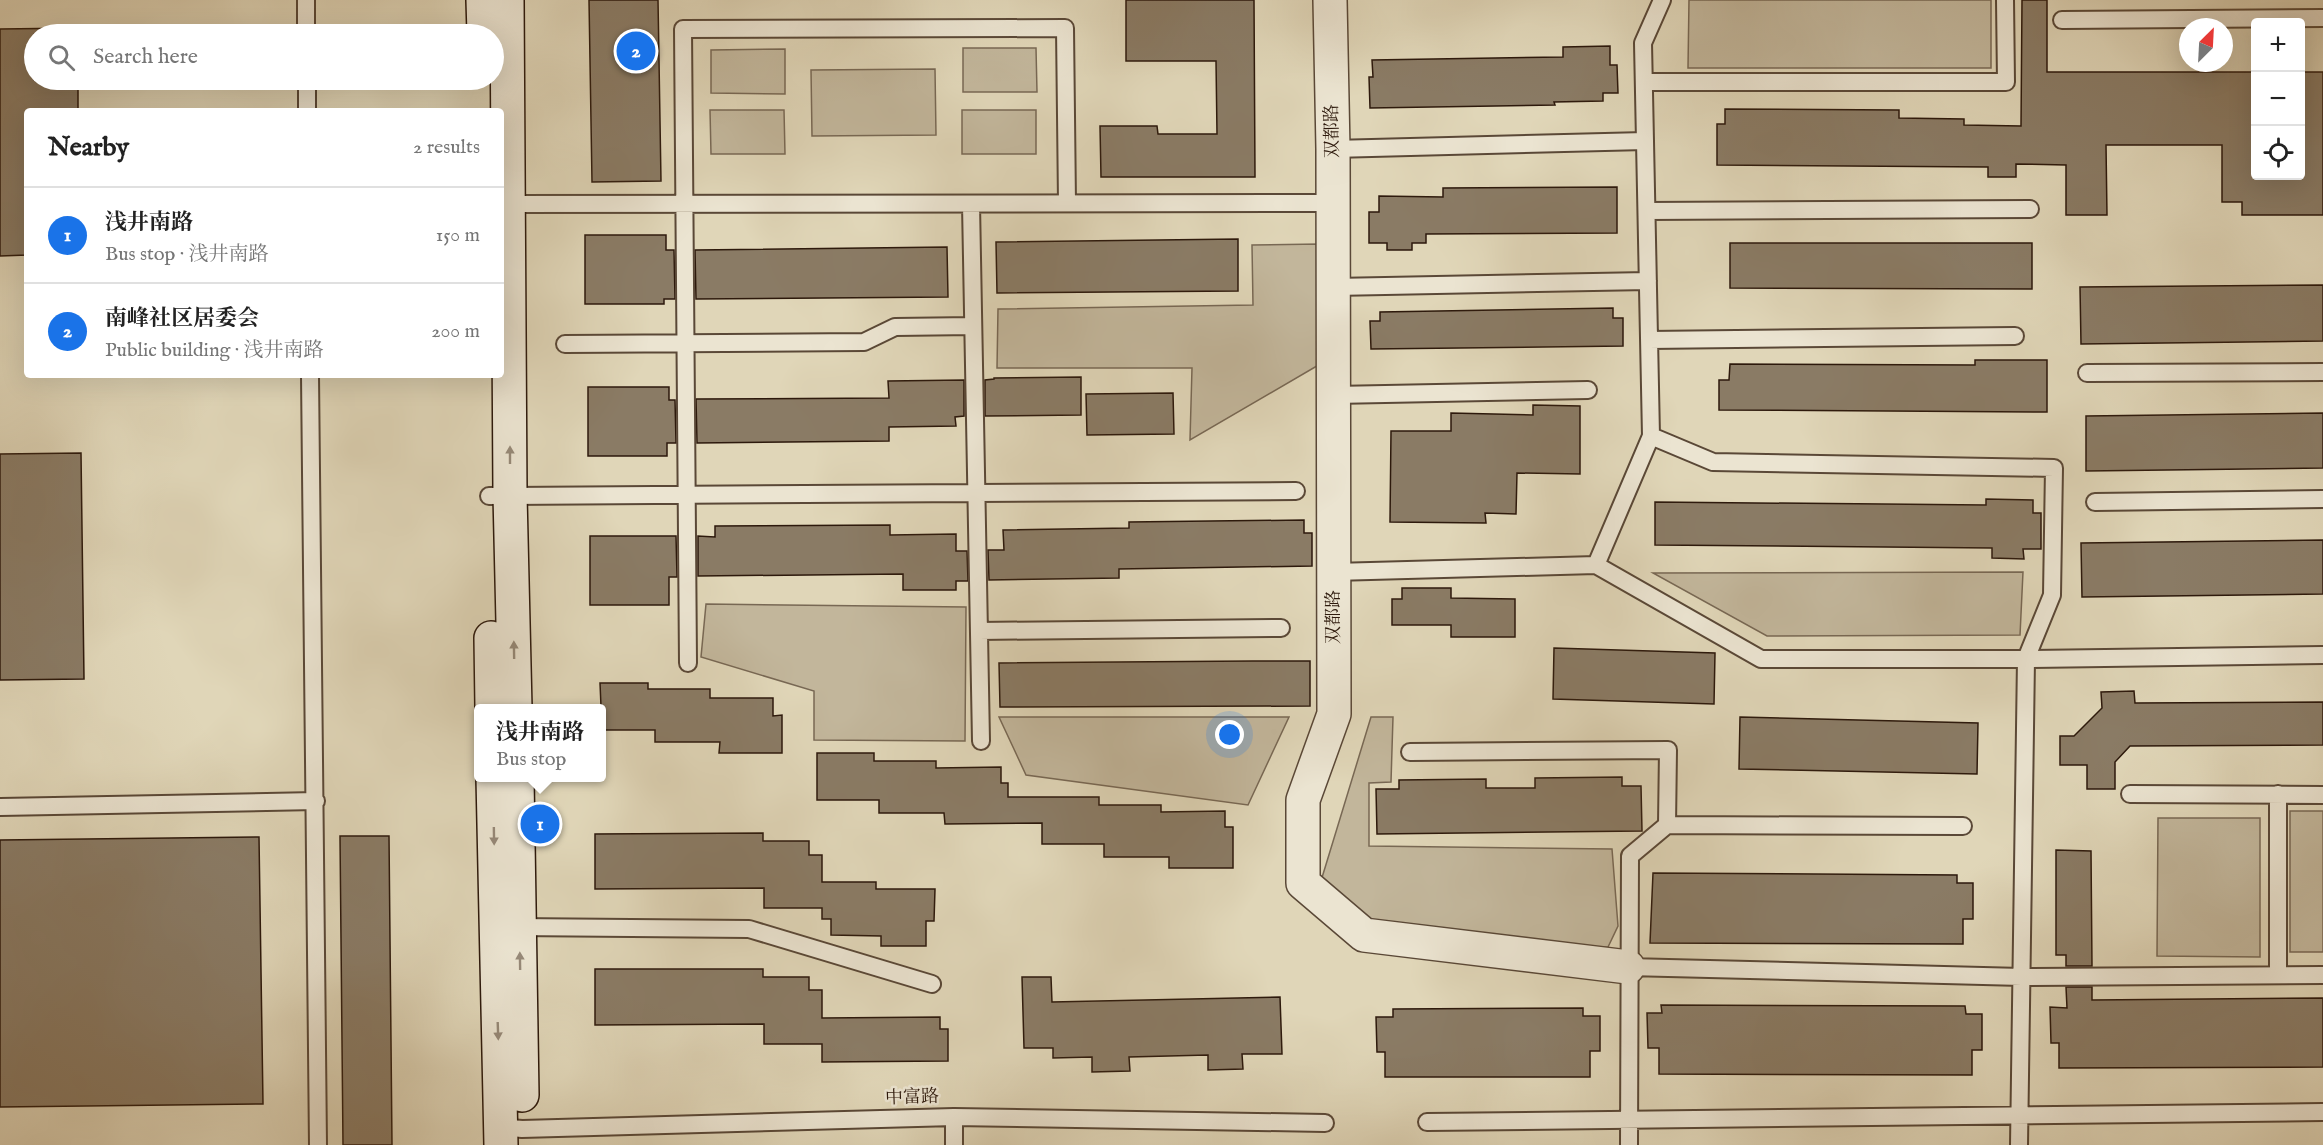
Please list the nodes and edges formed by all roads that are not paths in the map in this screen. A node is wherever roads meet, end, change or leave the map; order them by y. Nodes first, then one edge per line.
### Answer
1 (306, 0) edge
2 (483, 0) edge
3 (507, 0) edge
4 (1330, 0) edge
5 (1662, 0) edge
6 (2005, 0) edge
7 (2323, 18) edge
8 (2062, 20) dead end
9 (306, 24) edge
10 (484, 24) edge
11 (1644, 82) junction
12 (306, 90) edge
13 (484, 90) edge
14 (307, 108) edge
15 (485, 108) edge
16 (1645, 141) junction
17 (1333, 149) junction
18 (1067, 203) junction
19 (1333, 203) junction
20 (504, 204) edge
21 (685, 204) junction
22 (971, 204) junction
23 (2030, 209) dead end
24 (1647, 211) junction
25 (1648, 281) junction
26 (1334, 287) junction
27 (973, 326) junction
28 (2015, 336) dead end
29 (505, 338) edge
30 (1649, 340) junction
31 (686, 343) junction
32 (565, 344) dead end
33 (504, 370) edge
34 (2323, 372) edge
35 (2087, 373) dead end
36 (310, 378) edge
37 (489, 378) edge
38 (504, 378) edge
39 (1588, 390) dead end
40 (1334, 395) junction
41 (1651, 436) junction
42 (1296, 491) dead end
43 (976, 494) junction
44 (500, 496) junction
45 (687, 496) junction
46 (2323, 499) edge
47 (2095, 502) dead end
48 (1596, 565) junction
49 (1334, 572) junction
50 (1281, 628) dead end
51 (979, 632) junction
52 (2323, 656) edge
53 (2026, 659) junction
54 (688, 663) dead end
55 (492, 704) edge
56 (515, 704) edge
57 (981, 741) dead end
58 (1410, 752) dead end
59 (493, 782) edge
60 (517, 782) edge
61 (2130, 794) dead end
62 (2278, 794) junction
63 (2323, 795) edge
64 (316, 801) junction
65 (0, 807) edge
66 (1667, 825) junction
67 (1963, 826) dead end
68 (507, 927) junction
69 (1628, 967) junction
70 (2278, 975) junction
71 (2323, 975) edge
72 (2022, 977) junction
73 (932, 984) dead end
74 (2323, 1112) edge
75 (2019, 1116) junction
76 (954, 1117) junction
77 (1629, 1120) junction
78 (1427, 1122) dead end
79 (1325, 1123) dead end
80 (511, 1137) edge
81 (318, 1145) edge
82 (954, 1145) edge
83 (1629, 1145) edge
84 (2019, 1145) edge

1 - 9 lane
2 - 10 street
3 - 20 street
4 - 17 street, 双都路
5 - 11 lane
6 - 11 lane
7 - 8 lane
11 - 16 lane
12 - 14 lane
13 - 15 street
16 - 17 lane
16 - 24 lane
17 - 19 street, 双都路
18 - 19 lane
18 - 21 lane
18 - 22 lane
19 - 26 street, 双都路
20 - 21 lane
20 - 29 street
21 - 22 lane
21 - 31 lane
22 - 27 lane
23 - 24 lane
24 - 25 lane
25 - 26 lane
25 - 30 lane
26 - 40 street, 双都路
27 - 31 lane
27 - 43 lane
28 - 30 lane
33 -> 29 street
30 - 41 lane
31 - 32 lane
31 - 45 lane
34 - 35 lane
36 - 64 lane
37 - 44 street
44 -> 38 street
39 - 40 lane
40 - 49 street, 双都路
41 - 48 lane
41 - 53 lane
42 - 43 lane
43 - 45 lane
43 - 51 lane
44 - 45 lane
44 - 55 street
56 -> 44 street
45 - 54 lane
46 - 47 lane
48 - 49 lane
48 - 53 lane
49 - 69 street, 双都路
50 - 51 lane
51 - 57 lane
52 - 53 lane
53 - 72 lane
58 - 66 lane
59 -> 68 street
60 - 68 street
61 - 62 lane
62 - 63 lane
62 - 70 lane
64 - 65 lane
64 - 81 lane
66 - 67 lane
66 - 69 lane
68 - 73 lane
68 - 80 street
69 - 72 lane
69 - 77 lane
70 - 71 lane
70 - 72 lane
72 - 75 lane
74 - 75 lane
75 - 77 lane
75 - 84 lane
76 - 79 lane, 中富路
76 - 80 lane, 中富路
76 - 82 lane
77 - 78 lane
77 - 83 lane

